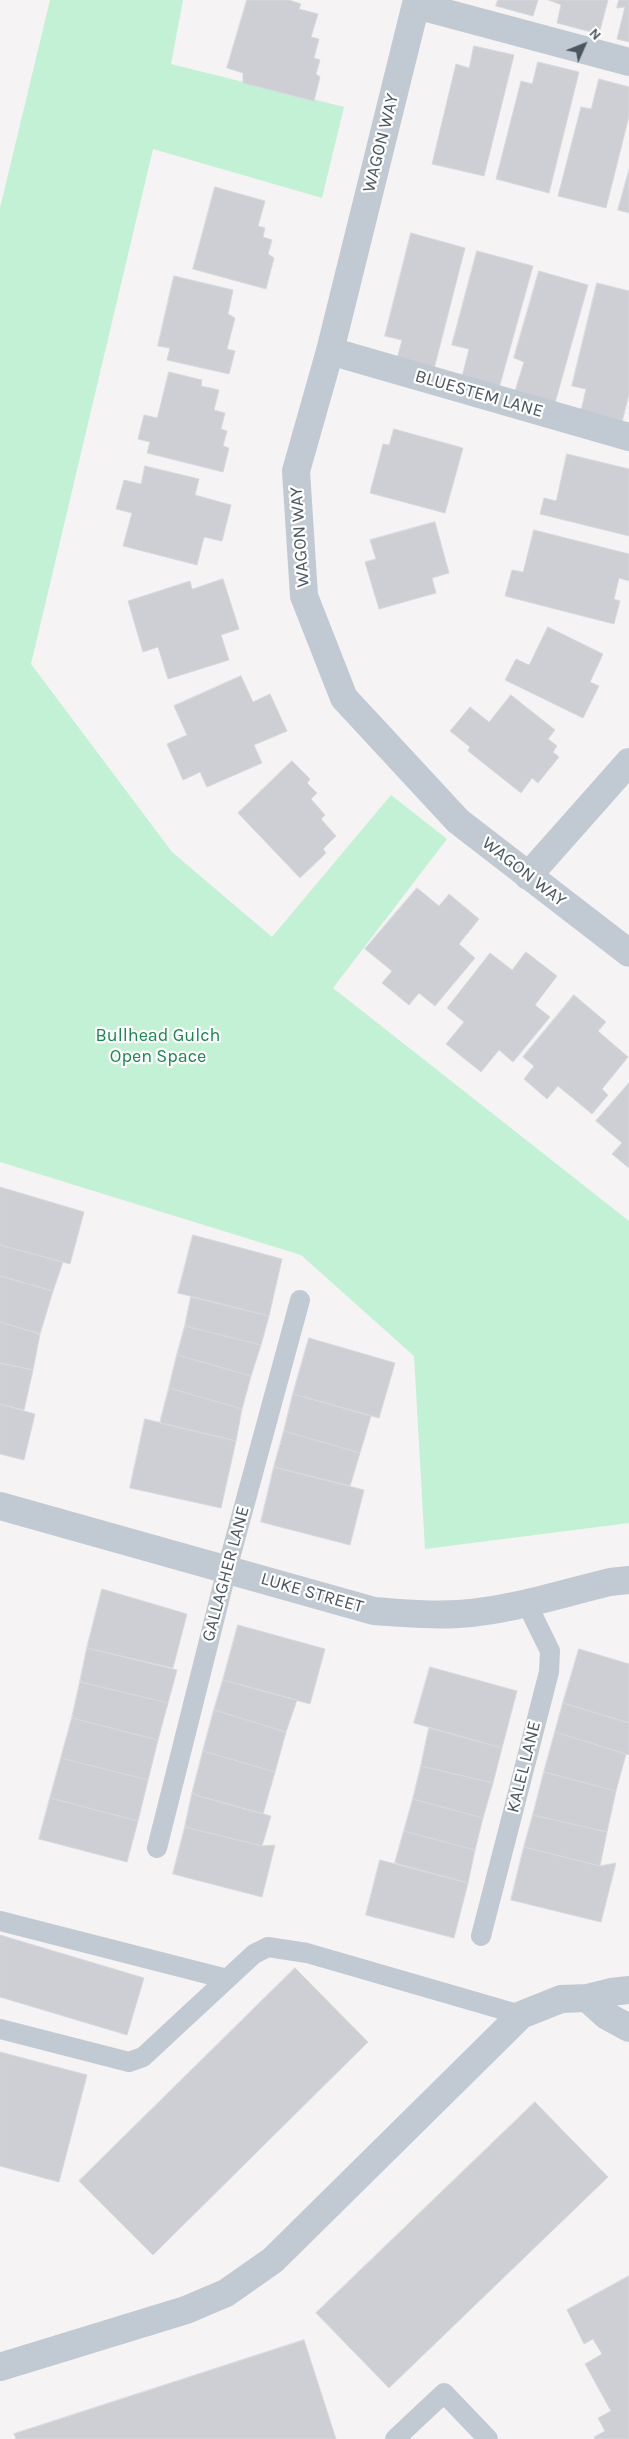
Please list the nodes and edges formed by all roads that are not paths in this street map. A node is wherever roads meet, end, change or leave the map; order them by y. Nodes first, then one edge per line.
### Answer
1 (417, 2) edge
2 (629, 62) edge
3 (330, 351) junction
4 (629, 437) edge
5 (629, 762) edge
6 (528, 876) junction
7 (629, 953) edge
8 (300, 1300) dead end
9 (0, 1506) edge
10 (226, 1569) junction
11 (629, 1580) edge
12 (526, 1602) junction
13 (156, 1848) dead end
14 (0, 1921) edge
15 (481, 1936) dead end
16 (227, 1979) junction
17 (629, 1990) edge
18 (587, 1998) junction
19 (521, 2016) junction
20 (629, 2028) edge
21 (0, 2029) edge
22 (0, 2368) edge
23 (395, 2439) edge
24 (488, 2439) edge

1 - 2 street
1 - 3 street, WAGON WAY
3 - 4 street, BLUESTEM LANE
3 - 6 street, WAGON WAY
5 - 6 street
6 - 7 street, WAGON WAY
8 - 10 lane, GALLAGHER LANE
9 - 10 street, LUKE STREET
10 - 12 street, LUKE STREET
10 - 13 lane, GALLAGHER LANE
11 - 12 street, LUKE STREET
12 - 15 lane, KALEL LANE
14 - 16 lane
16 - 19 lane
16 - 21 lane
17 - 18 street
18 - 19 street
18 - 20 street
19 - 22 street
23 - 24 lane

